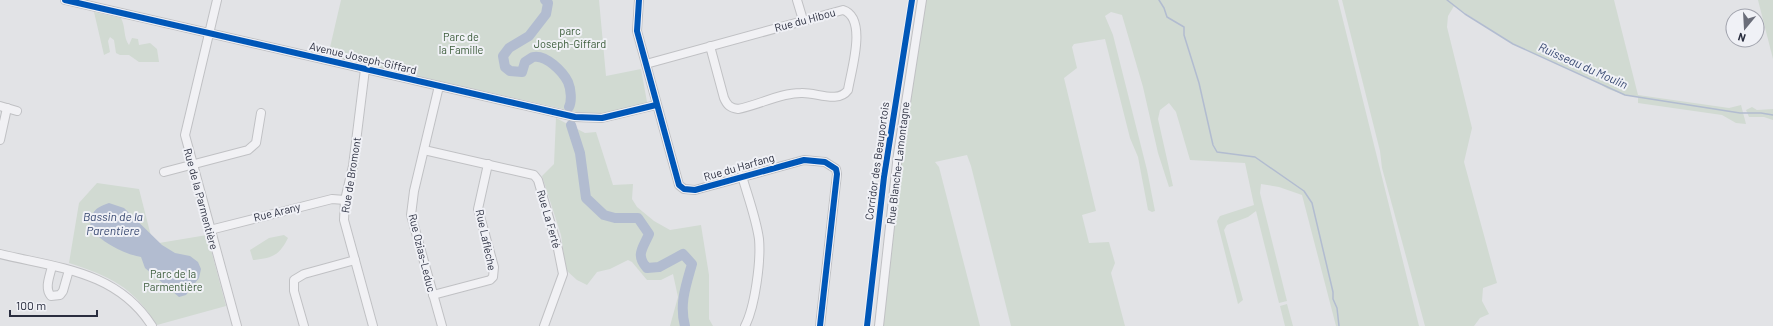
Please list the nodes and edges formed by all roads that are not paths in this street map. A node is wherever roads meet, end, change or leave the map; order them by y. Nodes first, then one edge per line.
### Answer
1 (65, 0) edge
2 (216, 0) edge
3 (639, 0) edge
4 (797, 0) edge
5 (922, 0) edge
6 (803, 20) junction
7 (209, 33) junction
8 (710, 46) junction
9 (646, 64) junction
10 (365, 69) junction
11 (439, 86) junction
12 (656, 105) junction
13 (3, 107) edge
14 (17, 111) dead end
15 (261, 113) dead end
16 (0, 140) edge
17 (424, 150) junction
18 (488, 164) junction
19 (192, 165) junction
20 (164, 172) dead end
21 (742, 176) junction
22 (345, 200) junction
23 (210, 230) junction
24 (0, 254) edge
25 (355, 260) junction
26 (52, 266) junction
27 (69, 270) junction
28 (433, 295) junction
29 (152, 326) edge
30 (237, 326) edge
31 (304, 326) edge
32 (372, 326) edge
33 (442, 326) edge
34 (544, 326) edge
35 (745, 326) edge
36 (820, 326) edge
37 (879, 326) edge

1 - 7 street, Avenue Joseph-Giffard
2 - 7 street, Rue de la Parmentière
3 - 9 street, Rue du Harfang
4 - 6 street
5 - 37 street, Rue Blanche-Lamontagne
6 - 8 street, Rue du Hibou
6 - 8 street, Rue du Hibou
7 - 10 street, Avenue Joseph-Giffard
7 - 19 street, Rue de la Parmentière
8 - 9 street, Rue du Hibou
9 - 12 street, Rue du Harfang
10 - 11 street, Avenue Joseph-Giffard
10 - 22 street, Rue de Bromont
11 - 12 street, Avenue Joseph-Giffard
11 - 17 street, Rue Ozias-Leduc
12 - 21 street, Rue du Harfang
13 - 14 street
13 - 16 street
15 - 19 street
17 - 18 street, Rue La Ferté
17 - 28 street, Rue Ozias-Leduc
18 - 28 street, Rue Laflèche
18 - 34 street, Rue La Ferté
19 - 20 street
19 - 23 street, Rue de la Parmentière
21 - 35 street
21 - 36 street, Rue du Harfang
22 - 23 street, Rue Arany
22 - 25 street, Rue de Bromont
23 - 30 street, Rue de la Parmentière
24 - 26 street
25 - 31 street
25 - 32 street, Rue de Bromont
26 - 27 street
26 - 27 street
27 - 29 street
28 - 33 street, Rue Ozias-Leduc

